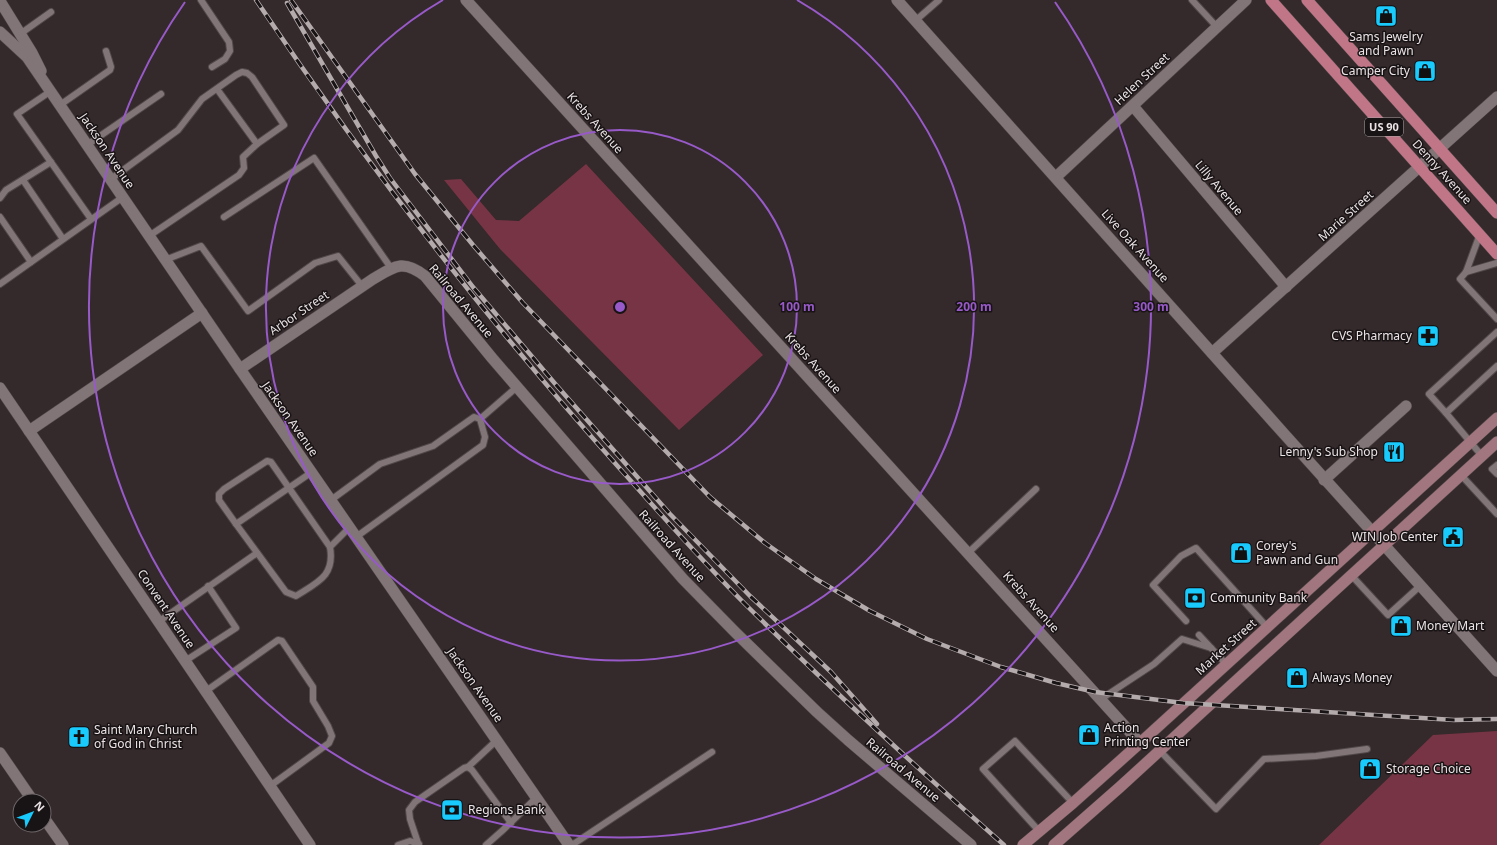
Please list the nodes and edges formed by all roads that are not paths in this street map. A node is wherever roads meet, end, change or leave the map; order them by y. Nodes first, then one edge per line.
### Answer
1 (201, 0) edge
2 (466, 0) edge
3 (897, 0) edge
4 (939, 0) edge
5 (1192, 0) edge
6 (1246, 0) edge
7 (1271, 0) edge
8 (1307, 0) edge
9 (0, 1) edge
10 (51, 12) dead end
11 (915, 21) junction
12 (1217, 27) junction
13 (0, 32) edge
14 (20, 34) junction
15 (106, 51) dead end
16 (212, 67) dead end
17 (217, 89) junction
18 (51, 92) junction
19 (160, 94) dead end
20 (1497, 97) edge
21 (60, 105) junction
22 (1133, 106) junction
23 (257, 144) junction
24 (87, 145) junction
25 (1439, 149) junction
26 (51, 162) junction
27 (1420, 167) junction
28 (1056, 177) junction
29 (23, 180) junction
30 (111, 180) junction
31 (123, 197) junction
32 (0, 198) edge
33 (1497, 214) edge
34 (0, 217) edge
35 (224, 217) dead end
36 (91, 220) junction
37 (1480, 234) junction
38 (149, 236) junction
39 (63, 239) junction
40 (1497, 254) edge
41 (165, 260) junction
42 (31, 262) junction
43 (1497, 263) edge
44 (391, 268) junction
45 (1466, 272) junction
46 (373, 279) joint
47 (0, 284) edge
48 (362, 286) junction
49 (1286, 287) junction
50 (202, 314) junction
51 (1497, 319) edge
52 (1497, 332) edge
53 (1212, 353) junction
54 (1497, 366) edge
55 (240, 369) junction
56 (517, 387) junction
57 (0, 388) edge
58 (1406, 406) dead end
59 (1446, 413) junction
60 (1497, 418) edge
61 (480, 419) junction
62 (29, 431) junction
63 (1470, 442) junction
64 (1497, 442) edge
65 (1482, 456) junction
66 (1497, 465) edge
67 (312, 472) junction
68 (1497, 474) edge
69 (1462, 475) junction
70 (1324, 480) junction
71 (289, 487) junction
72 (1036, 489) dead end
73 (331, 500) junction
74 (1497, 514) edge
75 (236, 524) junction
76 (350, 527) junction
77 (1372, 532) junction
78 (356, 537) junction
79 (1385, 546) junction
80 (330, 547) junction
81 (257, 553) junction
82 (968, 553) junction
83 (1352, 576) junction
84 (208, 586) junction
85 (1420, 586) junction
86 (1186, 621) dead end
87 (158, 622) junction
88 (1267, 627) junction
89 (1199, 635) dead end
90 (1211, 648) junction
91 (185, 661) junction
92 (1226, 664) junction
93 (1497, 671) edge
94 (206, 692) junction
95 (1101, 699) junction
96 (496, 740) junction
97 (1140, 743) junction
98 (1367, 749) dead end
99 (1160, 751) junction
100 (712, 752) dead end
101 (0, 753) edge
102 (468, 767) junction
103 (270, 786) junction
104 (28, 793) edge
105 (536, 798) junction
106 (1073, 803) junction
107 (511, 822) junction
108 (52, 829) edge
109 (1040, 830) junction
110 (419, 844) edge
111 (63, 845) edge
112 (310, 845) edge
113 (398, 845) edge
114 (486, 845) edge
115 (570, 845) edge
116 (971, 845) edge
117 (1023, 845) edge
118 (1054, 845) edge

1 - 16 lane
2 - 82 street, Krebs Avenue
3 - 11 street, Live Oak Avenue
4 - 11 lane
5 - 12 lane
6 - 12 street, Helen Street
7 - 27 main road, Denny Avenue / US 90
8 - 25 main road, Denny Avenue / US 90
9 - 14 street, Jackson Avenue
10 - 14 lane
11 - 28 street, Live Oak Avenue
12 - 22 street, Helen Street
13 - 18 street
14 - 18 street, Jackson Avenue
15 - 21 lane
17 - 23 lane
17 - 23 lane
17 - 30 lane
18 - 21 street, Jackson Avenue
18 - 26 lane
19 - 24 lane
20 - 25 street, Marie Street
21 - 24 street, Jackson Avenue
22 - 28 street, Helen Street
22 - 49 street, Lilly Avenue
23 - 38 lane
24 - 30 street, Jackson Avenue
25 - 27 street, Marie Street
25 - 33 main road, Denny Avenue / US 90
26 - 29 lane
26 - 36 lane
27 - 37 main road, Denny Avenue / US 90
27 - 49 street, Marie Street
28 - 53 street, Live Oak Avenue
29 - 32 lane
29 - 39 lane
30 - 31 street, Jackson Avenue
31 - 36 lane
31 - 38 street, Jackson Avenue
34 - 42 lane
35 - 44 lane
36 - 39 lane
37 - 40 main road, Denny Avenue / US 90
37 - 45 lane
38 - 41 street, Jackson Avenue
39 - 42 lane
41 - 48 lane
41 - 50 street, Jackson Avenue
42 - 47 lane
43 - 45 lane
44 - 46 street, Railroad Avenue
44 - 56 street, Railroad Avenue
45 - 51 lane
46 - 48 street, Arbor Street
48 - 55 street, Arbor Street
49 - 53 street, Marie Street
50 - 55 street, Jackson Avenue
50 - 62 street
52 - 59 lane
53 - 70 street, Live Oak Avenue
54 - 59 lane
55 - 67 street, Jackson Avenue
56 - 61 lane
56 - 116 street, Railroad Avenue
57 - 62 street, Convent Avenue
58 - 70 street
59 - 63 lane
60 - 63 main road, Market Street
61 - 73 lane
61 - 78 lane
62 - 87 street, Convent Avenue
63 - 65 lane
63 - 77 main road, Market Street
64 - 65 main road
65 - 69 main road
66 - 68 lane
67 - 71 lane
67 - 73 street, Jackson Avenue
69 - 74 lane
69 - 79 main road
70 - 77 street, Live Oak Avenue
71 - 75 lane
71 - 75 lane
71 - 80 lane
72 - 82 lane
73 - 76 street, Jackson Avenue
75 - 81 lane
76 - 78 street, Jackson Avenue
76 - 80 lane
77 - 79 street, Live Oak Avenue
77 - 88 main road, Market Street
78 - 96 street, Jackson Avenue
79 - 83 main road
79 - 85 street, Live Oak Avenue
80 - 81 lane
81 - 84 lane
82 - 95 street, Krebs Avenue
83 - 85 lane
83 - 99 main road
84 - 87 lane
84 - 91 lane
85 - 93 street, Live Oak Avenue
86 - 88 lane
87 - 91 street, Convent Avenue
88 - 92 main road, Market Street
89 - 90 lane
90 - 92 lane
90 - 95 lane
91 - 94 street, Convent Avenue
92 - 97 main road, Market Street
94 - 103 street, Convent Avenue
94 - 103 lane
95 - 97 street, Krebs Avenue
96 - 102 lane
96 - 105 street, Jackson Avenue
97 - 106 main road, Market Street
98 - 99 lane
99 - 118 main road
100 - 115 lane
101 - 104 street
102 - 107 lane
102 - 110 lane
103 - 112 street, Convent Avenue
105 - 107 lane
105 - 115 street, Jackson Avenue
106 - 109 main road, Market Street
106 - 109 lane
107 - 114 lane
108 - 111 street
109 - 117 main road, Market Street
110 - 113 lane

